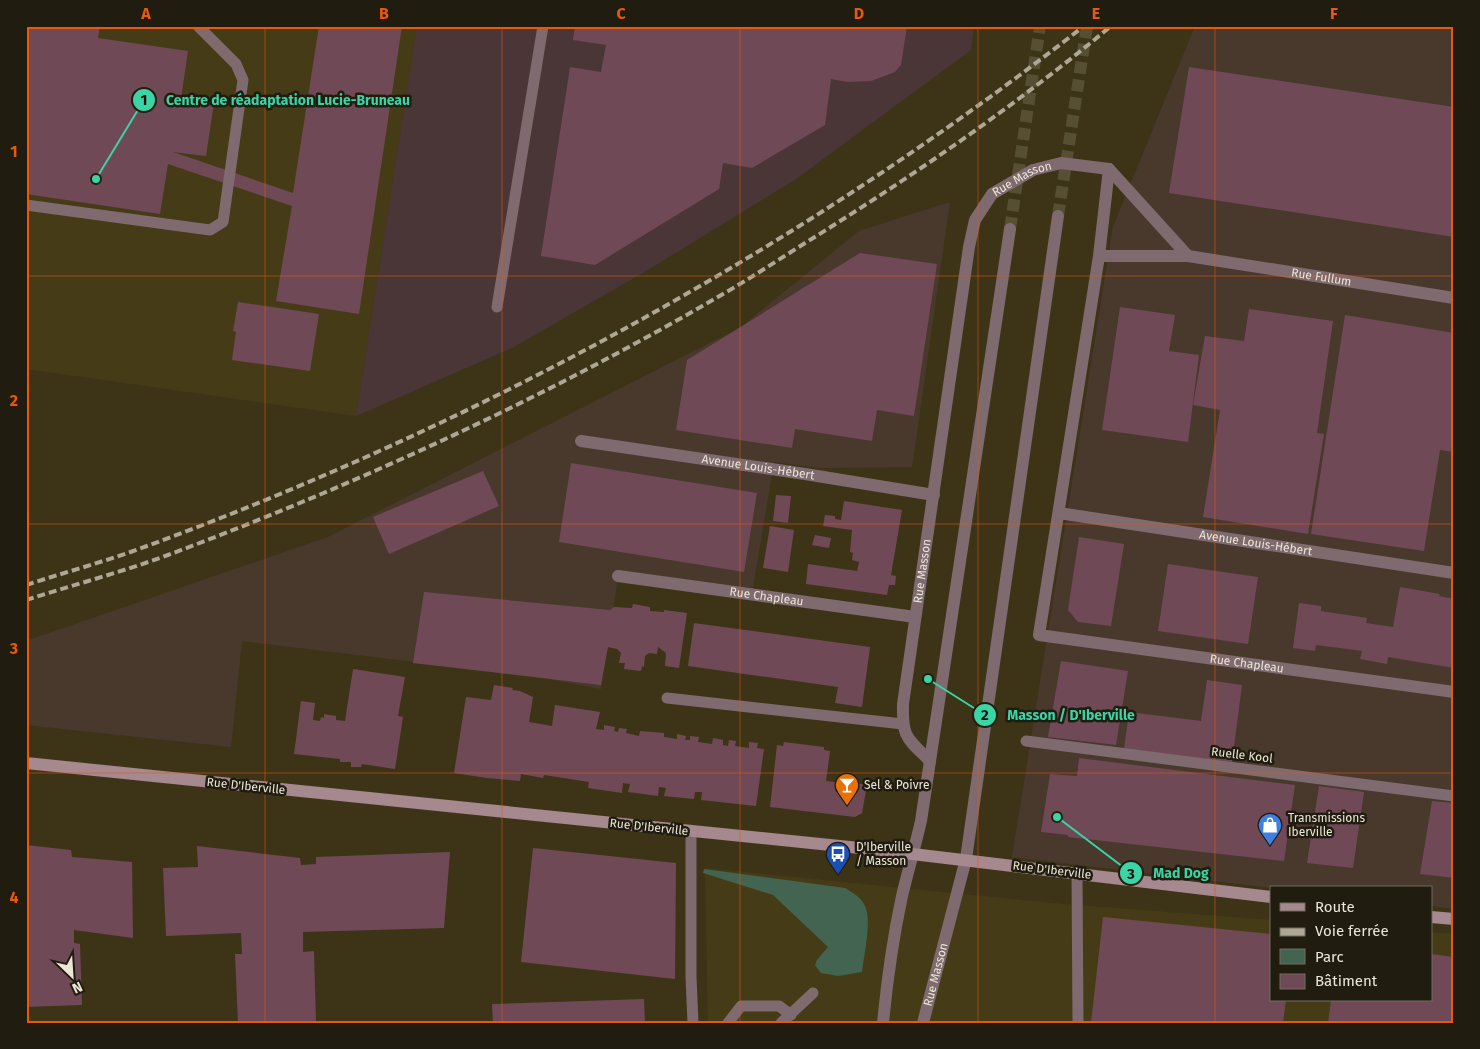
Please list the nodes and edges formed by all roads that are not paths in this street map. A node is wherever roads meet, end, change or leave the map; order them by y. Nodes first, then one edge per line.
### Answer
1 (198, 26) edge
2 (543, 26) edge
3 (1109, 169) junction
4 (26, 204) edge
5 (1058, 216) tunnel mouth
6 (1010, 229) tunnel mouth
7 (1099, 256) junction
8 (1188, 256) junction
9 (1454, 298) edge
10 (497, 307) dead end
11 (581, 441) dead end
12 (934, 495) junction
13 (1058, 513) junction
14 (1454, 573) edge
15 (618, 576) dead end
16 (915, 617) junction
17 (1454, 692) edge
18 (667, 698) dead end
19 (902, 724) junction
20 (1026, 742) dead end
21 (930, 762) junction
22 (26, 763) edge
23 (1454, 796) edge
24 (691, 831) junction
25 (914, 855) junction
26 (966, 859) junction
27 (1077, 873) junction
28 (1270, 897) edge
29 (1432, 917) edge
30 (1454, 920) edge
31 (813, 993) dead end
32 (791, 1015) junction
33 (693, 1023) edge
34 (728, 1023) edge
35 (781, 1023) edge
36 (883, 1023) edge
37 (923, 1023) edge
38 (1078, 1023) edge

1 - 4 lane
2 - 10 lane
3 - 7 street
3 - 8 street
3 - 12 street, Rue Masson
5 - 26 street, Rue Masson
6 - 21 street
7 - 8 street, Rue Fullum
7 - 13 street
8 - 9 street, Rue Fullum
11 - 12 street, Avenue Louis-Hébert
12 - 16 street, Rue Masson
13 - 14 street, Avenue Louis-Hébert
13 - 17 street, Rue Chapleau
15 - 16 street, Rue Chapleau
16 - 19 street, Rue Masson
18 - 19 lane
19 - 21 street
20 - 23 lane, Ruelle Kool
21 - 25 street
22 - 24 main road, Rue D'Iberville
24 - 25 main road, Rue D'Iberville
24 - 33 lane
25 - 26 main road, Rue D'Iberville
25 - 36 street
26 - 27 main road, Rue D'Iberville
26 - 37 street, Rue Masson
27 - 28 main road, Rue D'Iberville
27 - 38 lane
29 - 30 main road
31 - 32 lane
32 - 34 lane
32 - 35 lane

